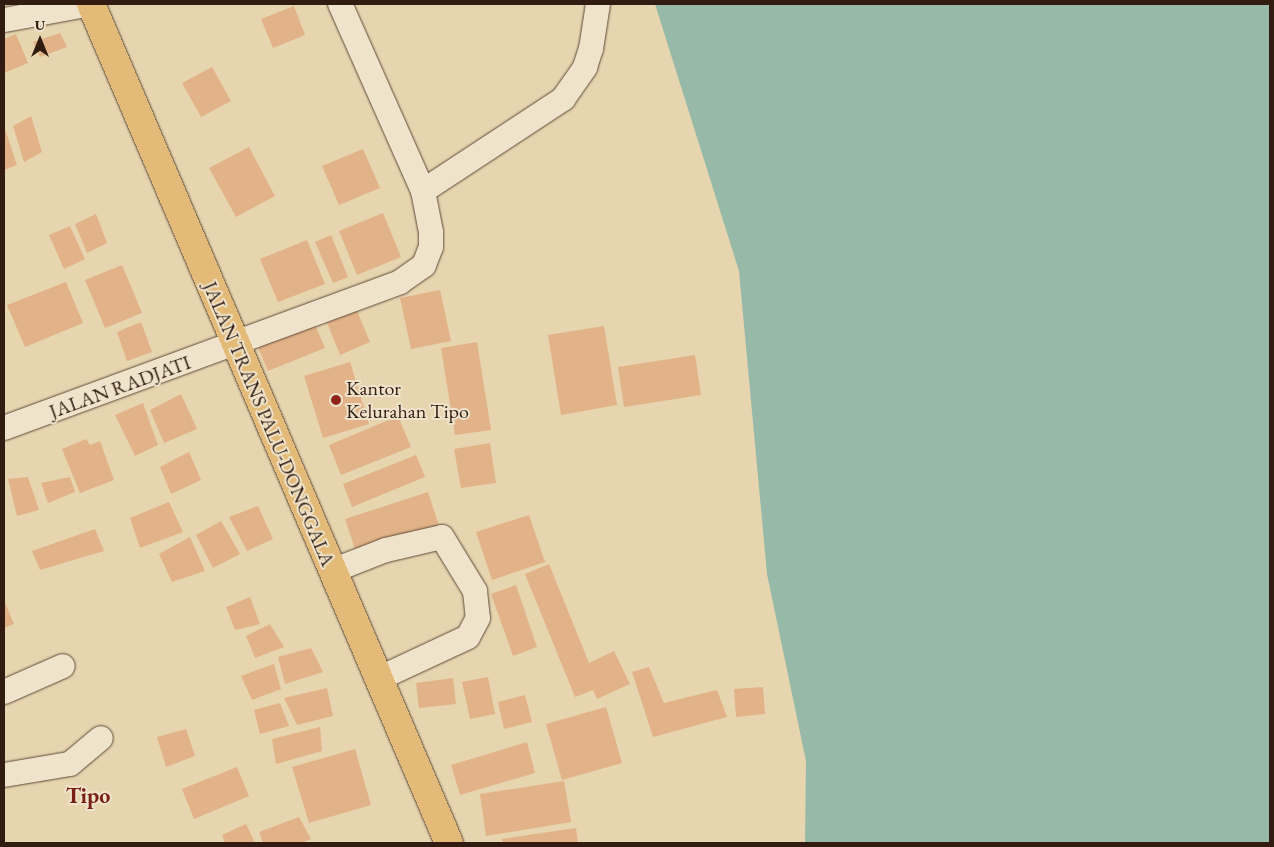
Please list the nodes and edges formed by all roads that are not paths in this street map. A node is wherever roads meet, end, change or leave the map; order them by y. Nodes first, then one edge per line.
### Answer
1 (91, 4) edge
2 (340, 4) edge
3 (598, 4) edge
4 (4, 20) edge
5 (423, 191) junction
6 (236, 345) junction
7 (4, 428) edge
8 (332, 571) junction
9 (63, 666) dead end
10 (378, 679) junction
11 (4, 692) edge
12 (101, 738) dead end
13 (4, 775) edge
14 (449, 843) edge

1 - 4 street
1 - 6 highway, JALAN TRANS PALU-DONGGALA
2 - 5 street, JALAN RADJATI
3 - 5 street
5 - 6 street, JALAN RADJATI
6 - 7 street, JALAN RADJATI
6 - 8 highway, JALAN TRANS PALU-DONGGALA
8 - 10 highway, JALAN TRANS PALU-DONGGALA
8 - 10 street
9 - 11 street
10 - 14 highway, JALAN TRANS PALU-DONGGALA
12 - 13 street

